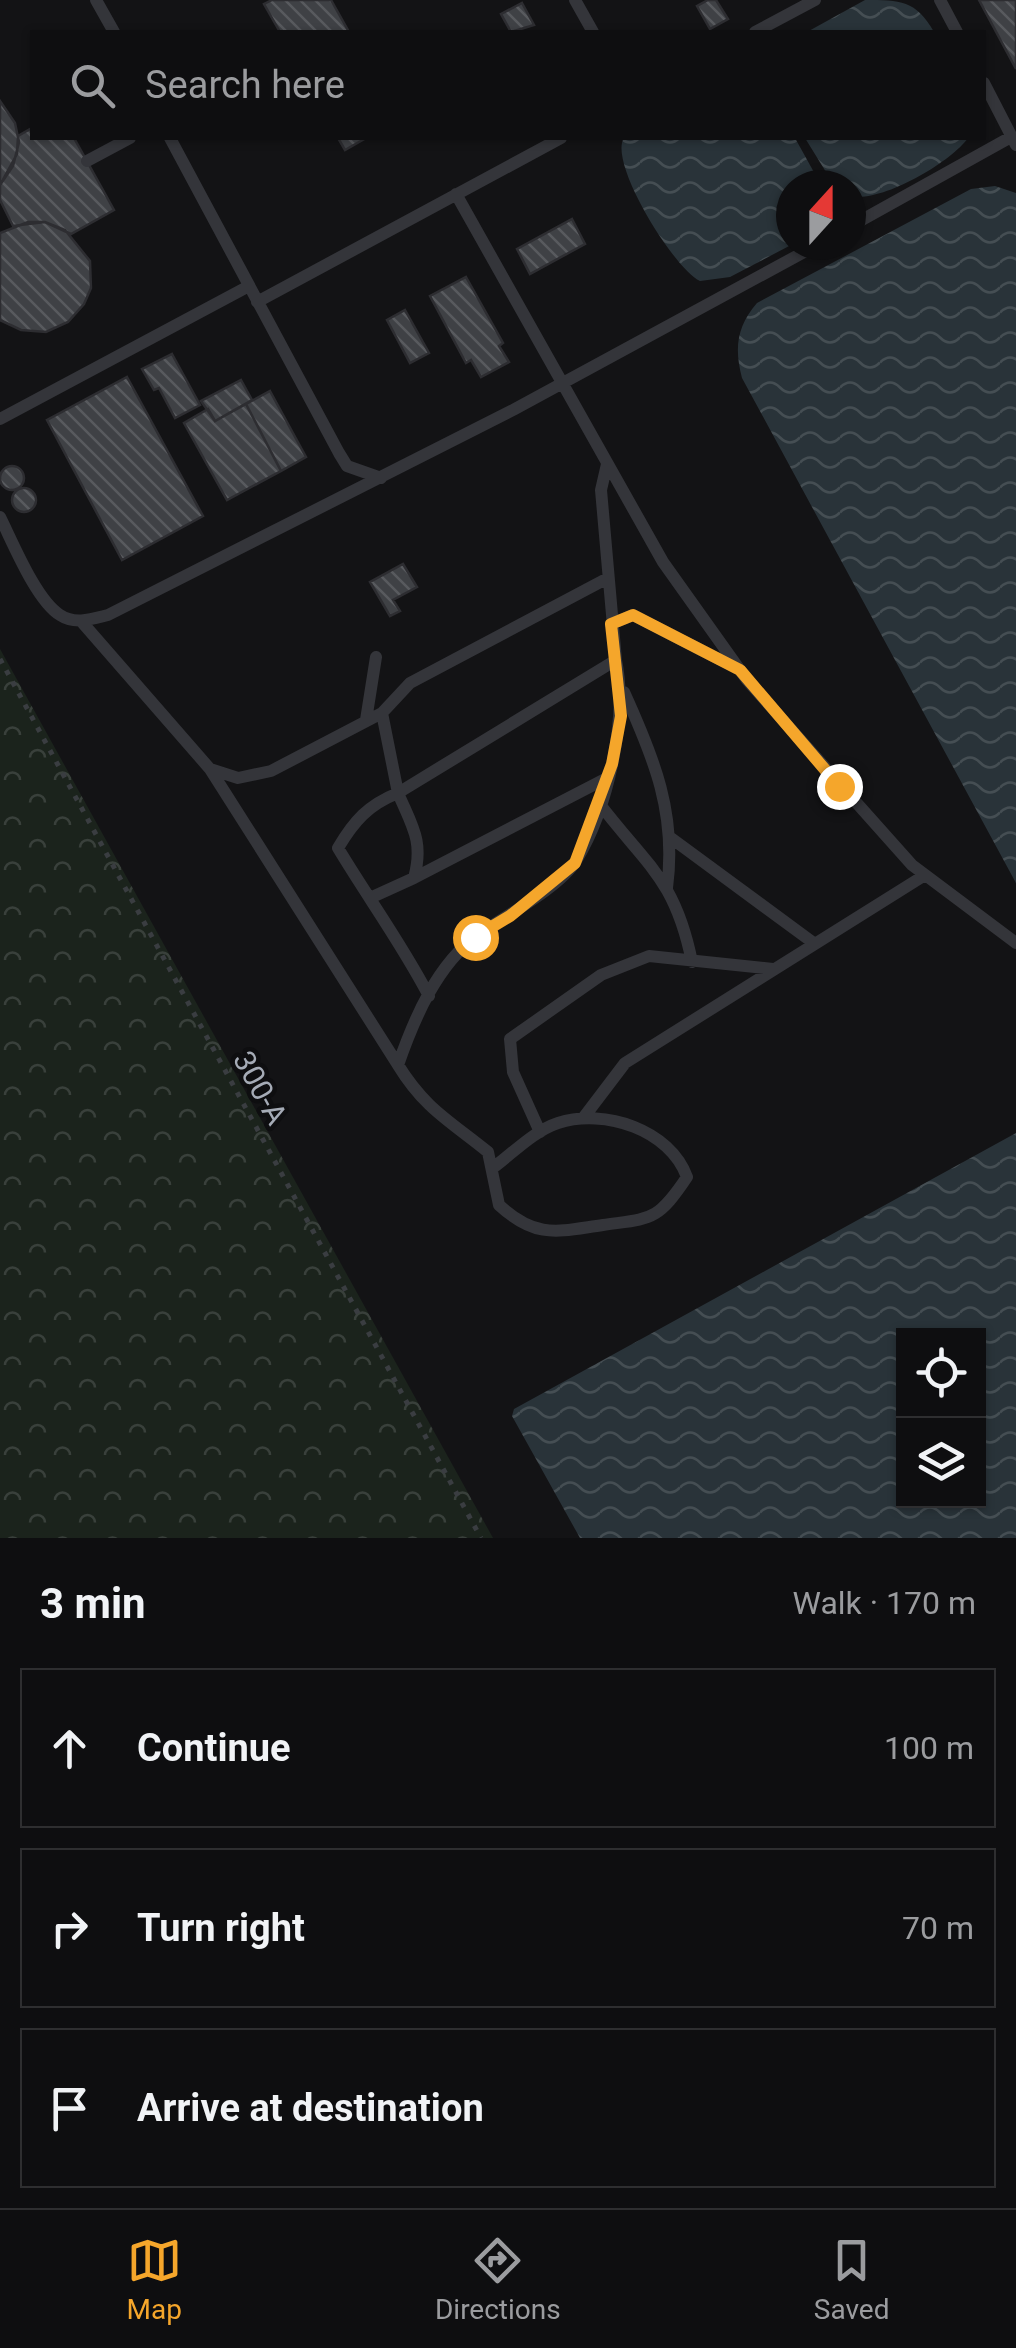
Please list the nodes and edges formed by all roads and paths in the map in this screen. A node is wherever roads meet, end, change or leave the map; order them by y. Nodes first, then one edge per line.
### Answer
1 (96, 0) edge
2 (575, 0) edge
3 (815, 0) edge
4 (940, 0) edge
5 (113, 30) edge
6 (592, 30) edge
7 (759, 30) edge
8 (956, 30) edge
9 (986, 87) edge
10 (126, 140) edge
11 (171, 140) edge
12 (557, 140) edge
13 (1014, 141) edge
14 (87, 160) dead end
15 (456, 194) junction
16 (866, 218) edge
17 (790, 260) edge
18 (249, 286) junction
19 (258, 302) junction
20 (563, 384) junction
21 (0, 419) edge
22 (607, 464) junction
23 (381, 478) junction
24 (0, 518) edge
25 (608, 578) junction
26 (81, 622) junction
27 (611, 624) junction
28 (376, 657) dead end
29 (0, 659) edge
30 (616, 660) junction
31 (740, 670) junction
32 (621, 685) junction
33 (382, 712) junction
34 (366, 720) junction
35 (210, 769) junction
36 (607, 778) junction
37 (398, 793) junction
38 (599, 802) junction
39 (671, 838) junction
40 (925, 875) junction
41 (414, 878) junction
42 (668, 888) junction
43 (370, 898) junction
44 (1016, 943) edge
45 (814, 944) junction
46 (692, 962) junction
47 (773, 969) junction
48 (428, 996) junction
49 (398, 1065) junction
50 (584, 1118) junction
51 (540, 1132) junction
52 (494, 1167) junction
53 (481, 1538) edge

1 - 5 lane
2 - 6 lane
3 - 7 lane
4 - 8 lane
9 - 13 lane
10 - 14 lane
11 - 18 lane
12 - 15 lane
13 - 16 lane
15 - 19 lane
15 - 20 lane
17 - 20 lane
18 - 19 lane
18 - 21 lane
19 - 23 lane
20 - 22 lane
20 - 23 lane
22 - 25 lane
22 - 31 lane
23 - 26 lane
24 - 26 lane
25 - 27 lane
25 - 33 lane
26 - 35 lane
27 - 30 lane
27 - 31 lane
28 - 34 lane
29 - 53 path, 300-A
30 - 32 lane
30 - 37 lane
31 - 40 lane
32 - 36 lane
32 - 39 lane
33 - 34 lane
33 - 37 lane
34 - 35 lane
35 - 49 lane
36 - 38 lane
36 - 41 lane
37 - 41 lane
37 - 43 lane
38 - 42 lane
38 - 48 lane
39 - 42 lane
39 - 45 lane
40 - 44 lane
40 - 45 lane
41 - 43 lane
42 - 46 lane
43 - 48 lane
45 - 47 lane
46 - 47 lane
46 - 51 lane
47 - 50 lane
48 - 49 lane
49 - 52 lane
50 - 51 lane
50 - 52 lane
51 - 52 lane

